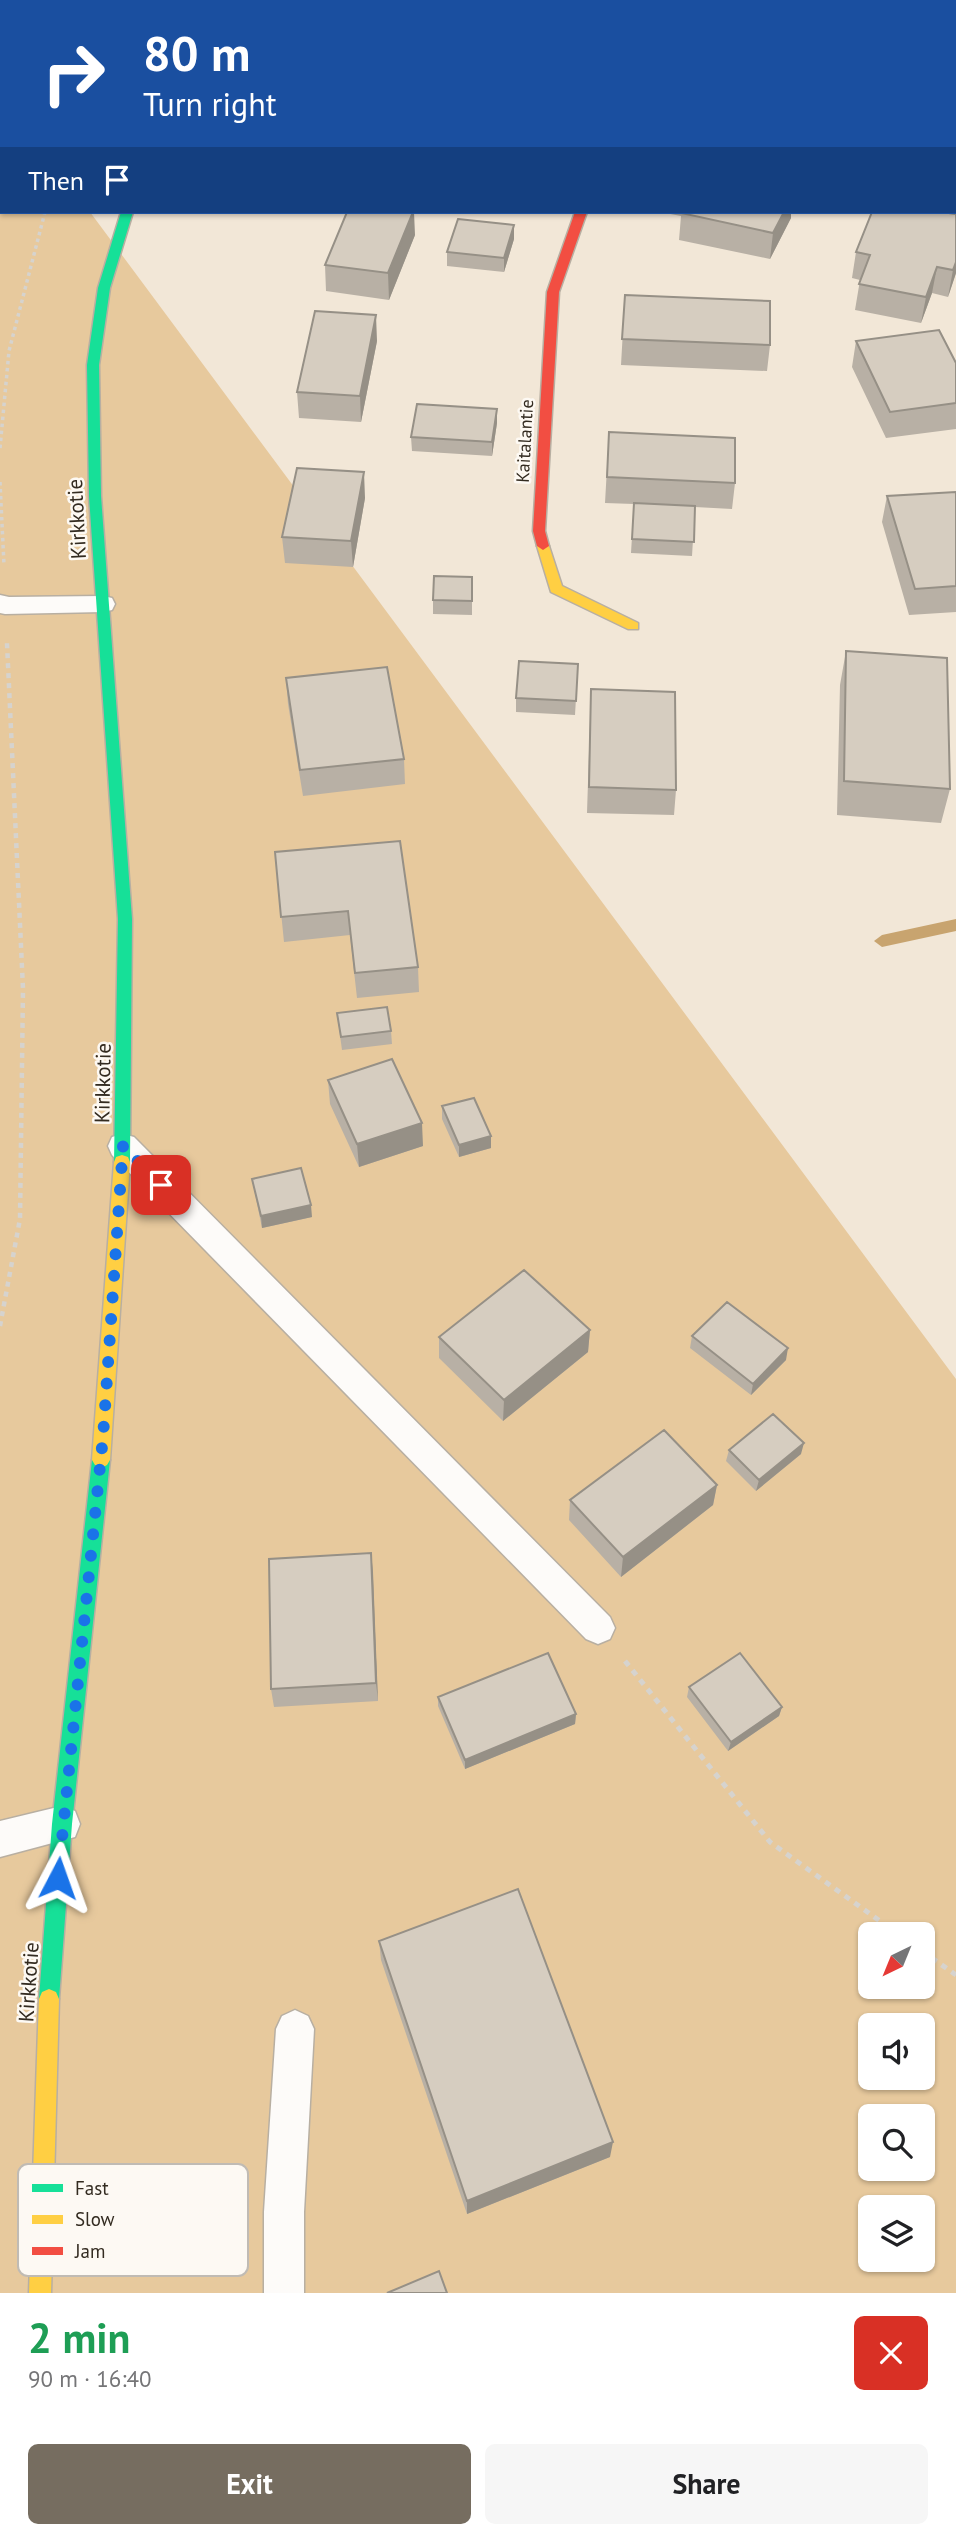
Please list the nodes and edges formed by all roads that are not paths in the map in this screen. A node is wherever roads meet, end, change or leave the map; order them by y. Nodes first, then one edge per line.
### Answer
1 (126, 214) edge
2 (580, 214) edge
3 (3, 604) edge
4 (103, 604) junction
5 (633, 626) dead end
6 (123, 1146) junction
7 (598, 1628) road end
8 (62, 1824) junction
9 (0, 1839) edge
10 (295, 2029) dead end
11 (43, 2164) edge
12 (284, 2293) edge

1 - 4 street, Kirkkotie
2 - 5 street, Kaitalantie
3 - 4 lane
4 - 6 street, Kirkkotie
6 - 7 lane
6 - 8 street, Kirkkotie
8 - 9 lane
8 - 11 street, Kirkkotie
10 - 12 lane

